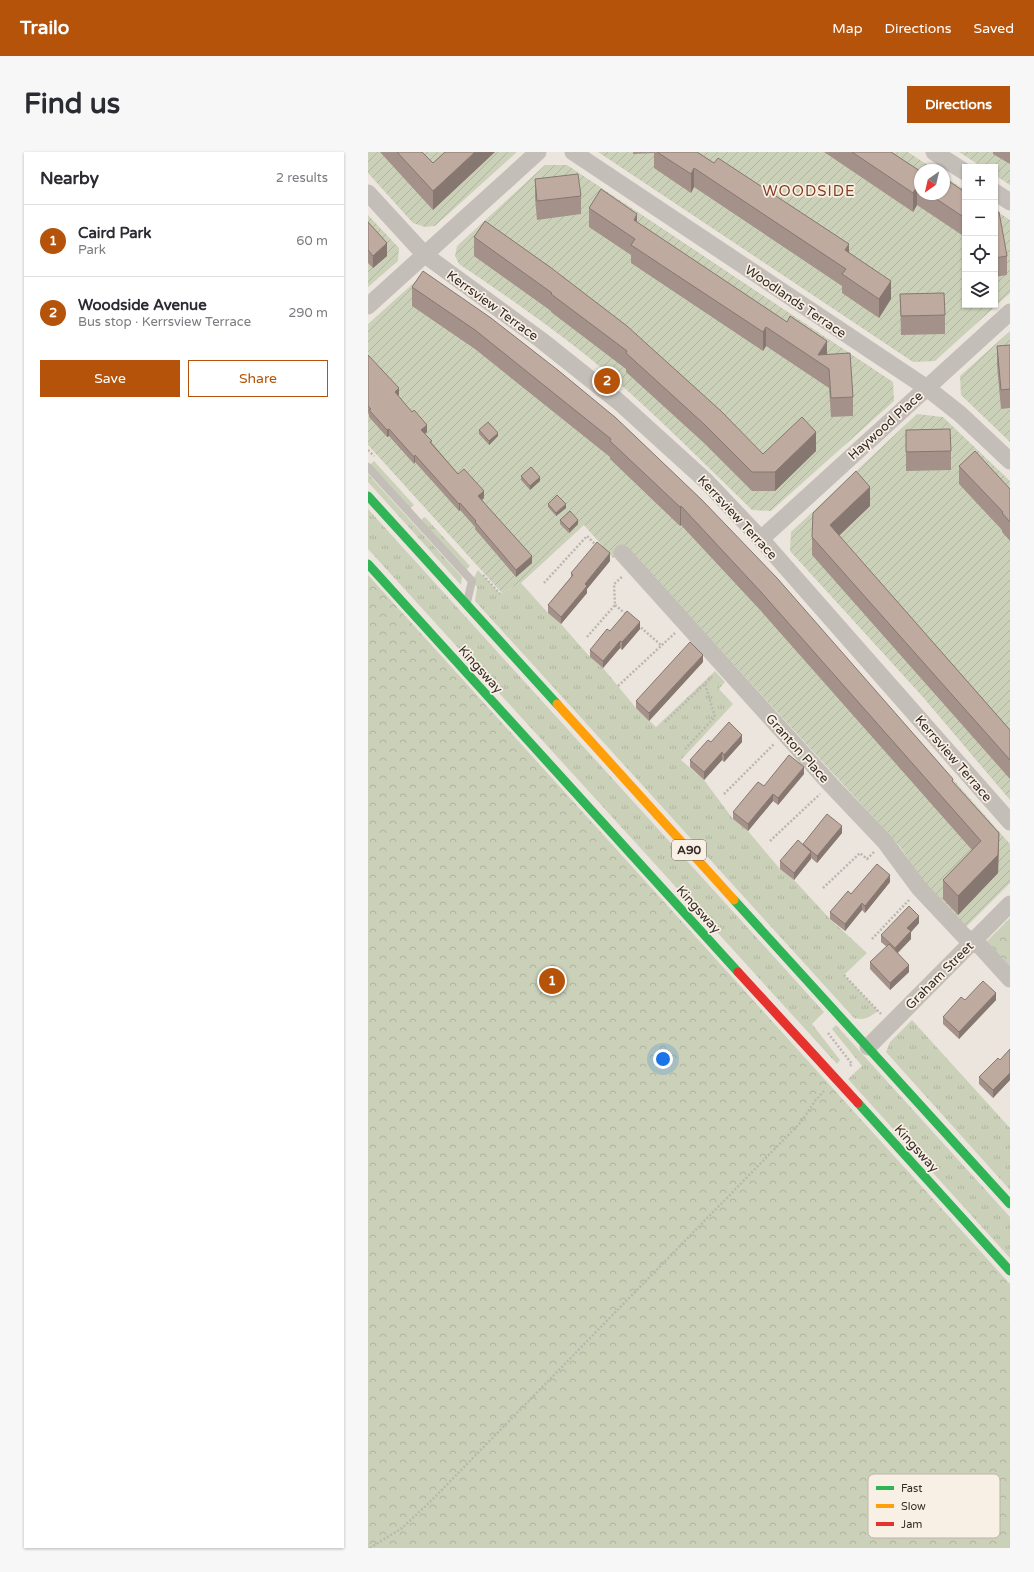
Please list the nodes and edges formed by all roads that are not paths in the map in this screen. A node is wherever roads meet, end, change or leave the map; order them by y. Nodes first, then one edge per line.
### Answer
1 (538, 152) edge
2 (573, 152) edge
3 (934, 152) edge
4 (962, 170) edge
5 (368, 193) edge
6 (998, 194) edge
7 (1010, 202) edge
8 (425, 255) junction
9 (368, 306) edge
10 (1010, 312) edge
11 (927, 388) junction
12 (1010, 461) edge
13 (368, 468) edge
14 (368, 496) edge
15 (761, 539) junction
16 (622, 553) dead end
17 (368, 564) edge
18 (467, 605) junction
19 (1010, 822) edge
20 (1010, 904) edge
21 (973, 942) junction
22 (1010, 979) edge
23 (868, 1047) junction
24 (1010, 1204) edge
25 (1010, 1271) edge

1 - 8 street
2 - 11 street, Woodlands Terrace
3 - 4 street
5 - 8 street, Kerrsview Terrace
6 - 7 street
8 - 9 street
8 - 15 street, Kerrsview Terrace
10 - 11 street, Haywood Place
11 - 12 street, Woodlands Terrace
11 - 15 street, Haywood Place
13 - 18 lane
14 - 18 highway, A90
15 - 19 street, Kerrsview Terrace
16 - 21 street, Granton Place
17 - 25 highway, Kingsway
18 - 23 highway, A90
20 - 21 street, Graham Street
21 - 22 street, Granton Place
21 - 23 street, Graham Street
23 - 24 highway, A90

